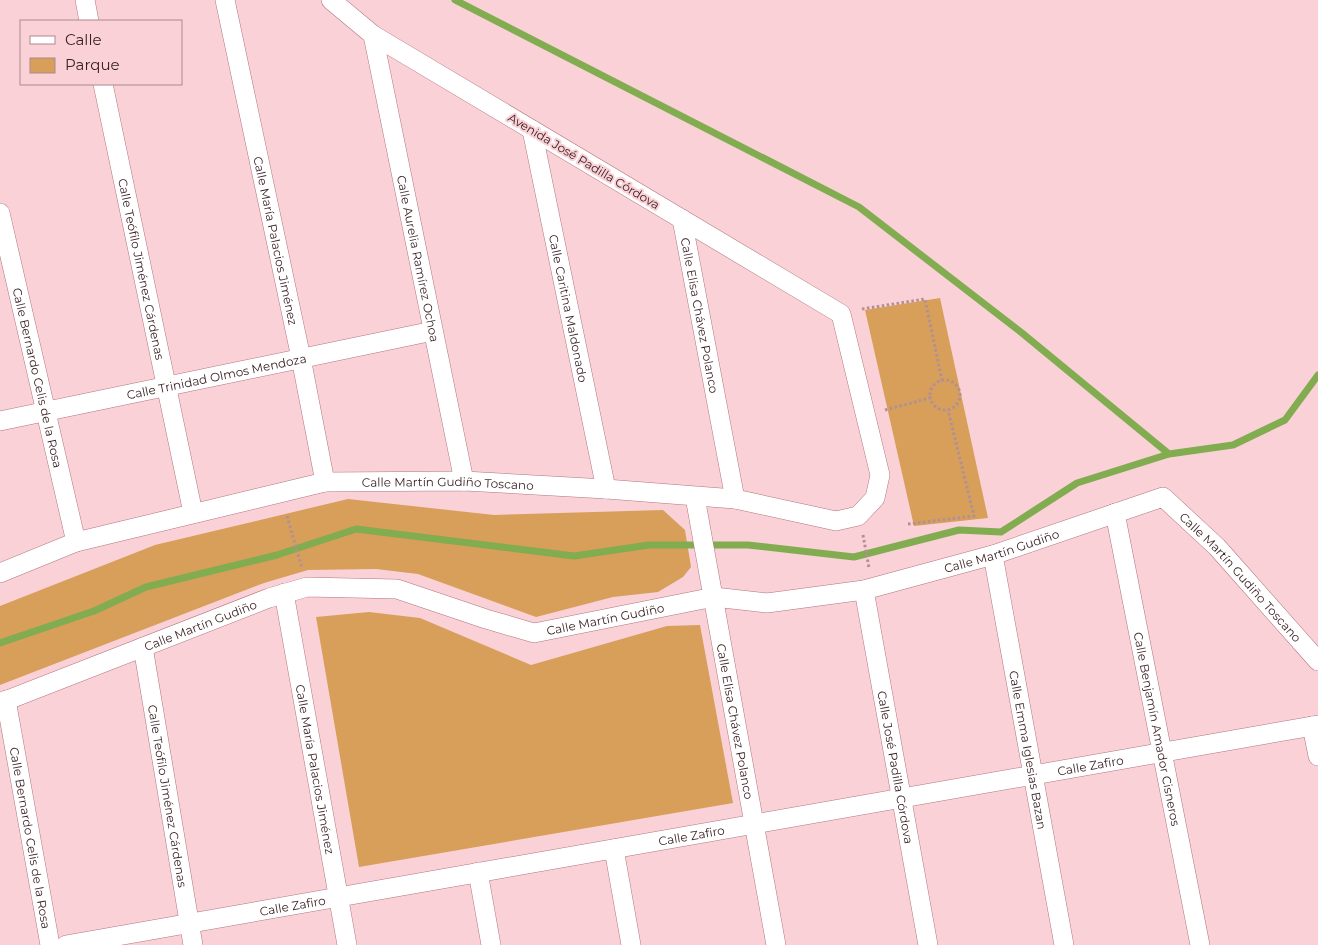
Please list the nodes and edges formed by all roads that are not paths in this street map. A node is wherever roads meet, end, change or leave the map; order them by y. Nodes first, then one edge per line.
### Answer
1 (85, 0) edge
2 (225, 0) edge
3 (331, 0) edge
4 (89, 20) edge
5 (374, 35) junction
6 (103, 85) edge
7 (532, 130) junction
8 (0, 213) edge
9 (682, 219) junction
10 (433, 331) junction
11 (301, 358) junction
12 (166, 386) junction
13 (46, 412) junction
14 (0, 421) edge
15 (880, 475) joint
16 (325, 482) junction
17 (464, 482) junction
18 (606, 489) junction
19 (695, 497) junction
20 (1163, 497) joint
21 (735, 499) junction
22 (193, 513) junction
23 (1115, 513) junction
24 (76, 542) junction
25 (993, 555) junction
26 (0, 573) edge
27 (864, 590) junction
28 (284, 593) junction
29 (714, 597) junction
30 (143, 647) junction
31 (1318, 661) edge
32 (3, 701) edge
33 (1315, 726) edge
34 (1162, 753) junction
35 (1318, 756) edge
36 (1033, 775) junction
37 (902, 798) junction
38 (754, 824) junction
39 (614, 849) junction
40 (478, 872) junction
41 (338, 897) junction
42 (189, 923) junction
43 (50, 945) edge
44 (66, 945) edge
45 (193, 945) edge
46 (347, 945) edge
47 (491, 945) edge
48 (631, 945) edge
49 (776, 945) edge
50 (928, 945) edge
51 (1064, 945) edge
52 (1200, 945) edge

1 - 4 street
2 - 11 street, Calle María Palacios Jiménez
3 - 5 street, Avenida José Padilla Córdova
5 - 7 street, Avenida José Padilla Córdova
5 - 10 street, Calle Aurelia Ramírez Ochoa
6 - 12 street, Calle Teófilo Jiménez Cárdenas
7 - 9 street, Avenida José Padilla Córdova
7 - 18 street, Calle Caritina Maldonado
8 - 13 street, Calle Bernardo Celis de la Rosa
9 - 15 street, Avenida José Padilla Córdova
9 - 21 street, Calle Elisa Chávez Polanco
10 - 11 street, Calle Trinidad Olmos Mendoza
10 - 17 street, Calle Aurelia Ramírez Ochoa
11 - 12 street, Calle Trinidad Olmos Mendoza
11 - 16 street, Calle María Palacios Jiménez
12 - 13 street, Calle Trinidad Olmos Mendoza
12 - 22 street, Calle Teófilo Jiménez Cárdenas
13 - 14 street, Calle Trinidad Olmos Mendoza
13 - 24 street, Calle Bernardo Celis de la Rosa
15 - 21 street, Calle Martín Gudiño Toscano
16 - 17 street, Calle Martín Gudiño Toscano
16 - 22 street, Calle Martín Gudiño Toscano
17 - 18 street, Calle Martín Gudiño Toscano
18 - 19 street, Calle Martín Gudiño Toscano
19 - 21 street, Calle Martín Gudiño Toscano
19 - 29 street, Calle Elisa Chávez Polanco
20 - 23 street, Calle Martín Gudiño
20 - 31 street, Calle Martín Gudiño Toscano
22 - 24 street, Calle Martín Gudiño Toscano
23 - 25 street, Calle Martín Gudiño
23 - 34 street, Calle Benjamín Amador Cisneros
24 - 26 street, Calle Martín Gudiño Toscano
25 - 27 street, Calle Martín Gudiño
25 - 36 street, Calle Emma Iglesias Bazan
27 - 29 street, Calle Martín Gudiño
27 - 37 street, Calle José Padilla Córdova
28 - 29 street, Calle Martín Gudiño
28 - 30 street, Calle Martín Gudiño
28 - 41 street, Calle María Palacios Jiménez
29 - 38 street, Calle Elisa Chávez Polanco
30 - 32 street, Calle Martín Gudiño
30 - 42 street, Calle Teófilo Jiménez Cárdenas
32 - 43 street, Calle Bernardo Celis de la Rosa
33 - 34 street, Calle Zafiro
33 - 35 street
34 - 36 street, Calle Zafiro
34 - 52 street, Calle Benjamín Amador Cisneros
36 - 37 street, Calle Zafiro
36 - 51 street, Calle Emma Iglesias Bazan
37 - 38 street, Calle Zafiro
37 - 50 street, Calle José Padilla Córdova
38 - 39 street, Calle Zafiro
38 - 49 street, Calle Elisa Chávez Polanco
39 - 40 street, Calle Zafiro
39 - 48 street
40 - 41 street, Calle Zafiro
40 - 47 street
41 - 42 street, Calle Zafiro
41 - 46 street, Calle María Palacios Jiménez
42 - 44 street, Calle Zafiro
42 - 45 street, Calle Teófilo Jiménez Cárdenas

